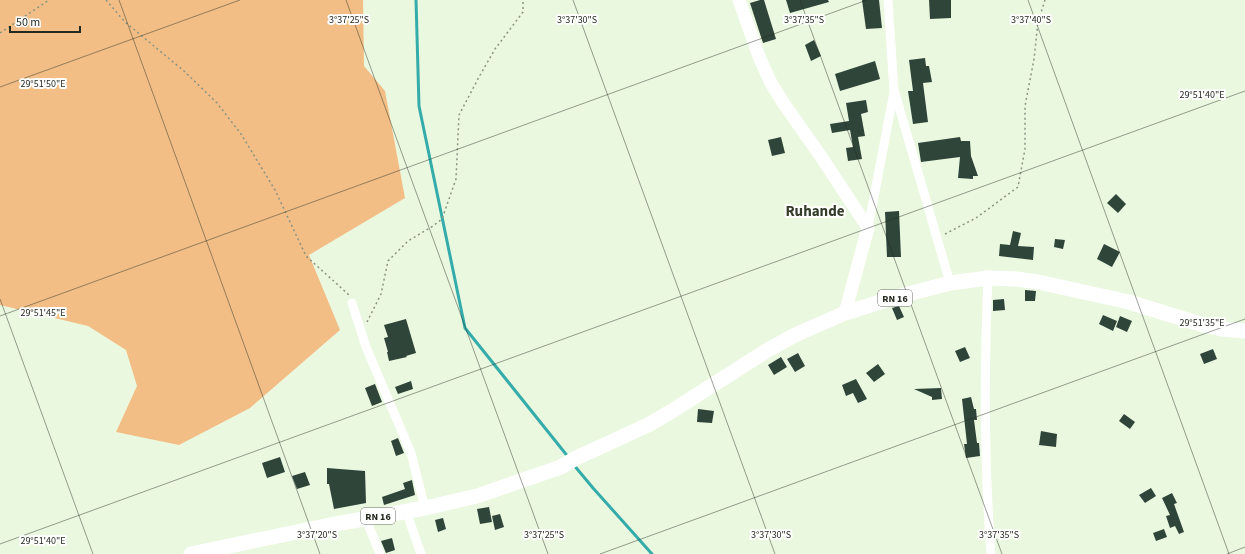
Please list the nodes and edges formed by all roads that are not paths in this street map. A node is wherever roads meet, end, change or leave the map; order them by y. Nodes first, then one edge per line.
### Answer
1 (739, 0) edge
2 (888, 0) edge
3 (894, 92) junction
4 (868, 228) junction
5 (988, 278) junction
6 (950, 284) junction
7 (352, 302) road end
8 (845, 313) junction
9 (1245, 331) edge
10 (425, 508) junction
11 (406, 511) junction
12 (366, 519) junction
13 (191, 554) edge
14 (380, 554) edge
15 (421, 554) edge
16 (991, 554) edge

1 - 4 main road
2 - 3 street
3 - 4 street
3 - 6 street
4 - 8 main road
5 - 6 main road, RN 16
5 - 9 main road, RN 16
5 - 16 street
6 - 8 main road, RN 16
7 - 10 street
8 - 10 main road, RN 16
10 - 11 main road, RN 16
11 - 12 main road, RN 16
11 - 15 street
12 - 13 main road, RN 16
12 - 14 street

